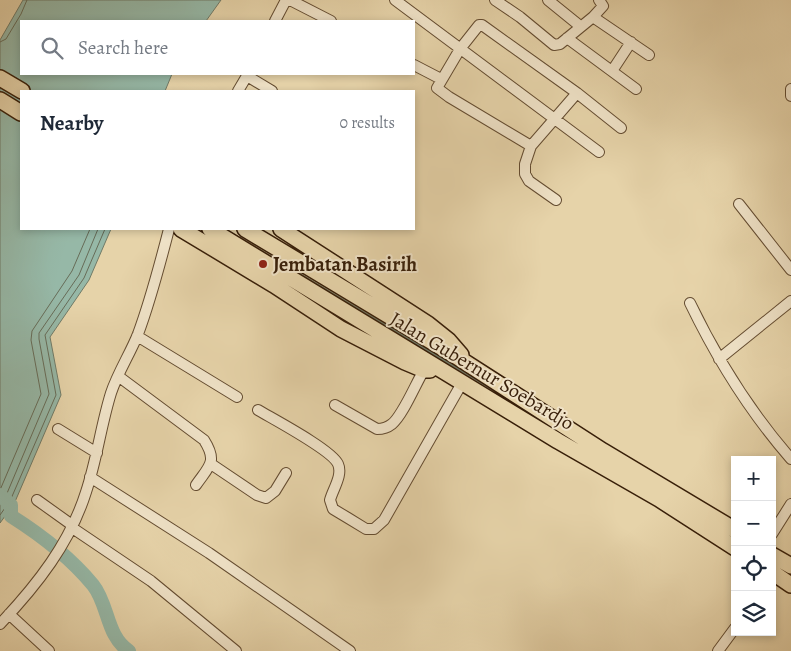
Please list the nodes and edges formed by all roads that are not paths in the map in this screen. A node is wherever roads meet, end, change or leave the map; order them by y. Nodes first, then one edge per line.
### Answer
1 (286, 0) edge
2 (290, 0) edge
3 (395, 0) edge
4 (495, 0) edge
5 (548, 0) edge
6 (599, 0) edge
7 (593, 17) junction
8 (276, 20) edge
9 (329, 20) edge
10 (580, 26) junction
11 (567, 38) junction
12 (631, 42) junction
13 (460, 50) junction
14 (650, 55) dead end
15 (415, 66) edge
16 (612, 71) junction
17 (247, 75) edge
18 (0, 78) edge
19 (441, 79) junction
20 (636, 89) dead end
21 (791, 89) edge
22 (20, 90) edge
23 (239, 90) edge
24 (270, 90) edge
25 (577, 93) junction
26 (791, 96) edge
27 (0, 100) edge
28 (20, 112) edge
29 (555, 119) junction
30 (621, 128) dead end
31 (531, 146) junction
32 (599, 152) dead end
33 (556, 200) dead end
34 (739, 204) dead end
35 (170, 230) edge
36 (183, 230) edge
37 (212, 230) edge
38 (247, 230) edge
39 (283, 230) edge
40 (791, 270) edge
41 (376, 290) junction
42 (791, 301) edge
43 (367, 303) junction
44 (690, 303) dead end
45 (137, 336) junction
46 (719, 359) junction
47 (469, 365) junction
48 (424, 370) junction
49 (444, 372) junction
50 (118, 376) junction
51 (462, 382) junction
52 (237, 397) dead end
53 (335, 405) dead end
54 (258, 410) dead end
55 (58, 429) dead end
56 (97, 453) junction
57 (791, 459) edge
58 (210, 464) junction
59 (286, 473) dead end
60 (90, 477) junction
61 (196, 485) dead end
62 (37, 500) dead end
63 (791, 504) edge
64 (72, 526) junction
65 (731, 528) edge
66 (776, 528) edge
67 (732, 546) edge
68 (776, 557) edge
69 (791, 566) edge
70 (776, 576) edge
71 (791, 585) edge
72 (9, 614) junction
73 (0, 624) edge
74 (731, 633) edge
75 (338, 648) edge
76 (49, 651) edge
77 (236, 651) edge
78 (350, 651) edge
79 (718, 651) edge

1 - 8 street
2 - 9 street
3 - 13 street
4 - 11 street
5 - 10 street
6 - 7 street
7 - 10 street
7 - 12 street
10 - 11 street
11 - 16 street
12 - 14 street
12 - 16 street
13 - 19 street
13 - 25 street
13 - 29 street
15 - 19 street
16 - 20 street
17 - 23 street
17 - 24 street
18 - 22 highway
19 - 31 street
21 - 26 street
25 - 29 street
25 - 30 street
27 - 28 highway
29 - 31 street
29 - 32 street
31 - 33 street
34 - 40 street
35 - 45 street
36 - 48 highway
37 - 49 highway, Jalan Gubernur Soebardjo
38 - 43 highway, Jalan Gubernur Soebardjo
39 - 41 highway
41 - 43 highway
41 - 47 highway
42 - 46 street
43 - 47 highway, Jalan Gubernur Soebardjo
44 - 46 street
45 - 50 street
45 - 52 street
46 - 57 street
47 - 65 highway, Jalan Gubernur Soebardjo
48 - 49 highway
48 - 53 street
49 - 51 highway, Jalan Gubernur Soebardjo
50 - 56 street
50 - 58 street
51 - 54 street
51 - 67 highway, Jalan Gubernur Soebardjo
55 - 56 street
56 - 60 street
58 - 59 street
58 - 61 street
60 - 64 street
60 - 75 street
62 - 64 street
63 - 66 street
64 - 72 street
64 - 77 street
68 - 69 highway
70 - 71 highway
72 - 73 street
72 - 76 street
74 - 79 street
75 - 78 street

